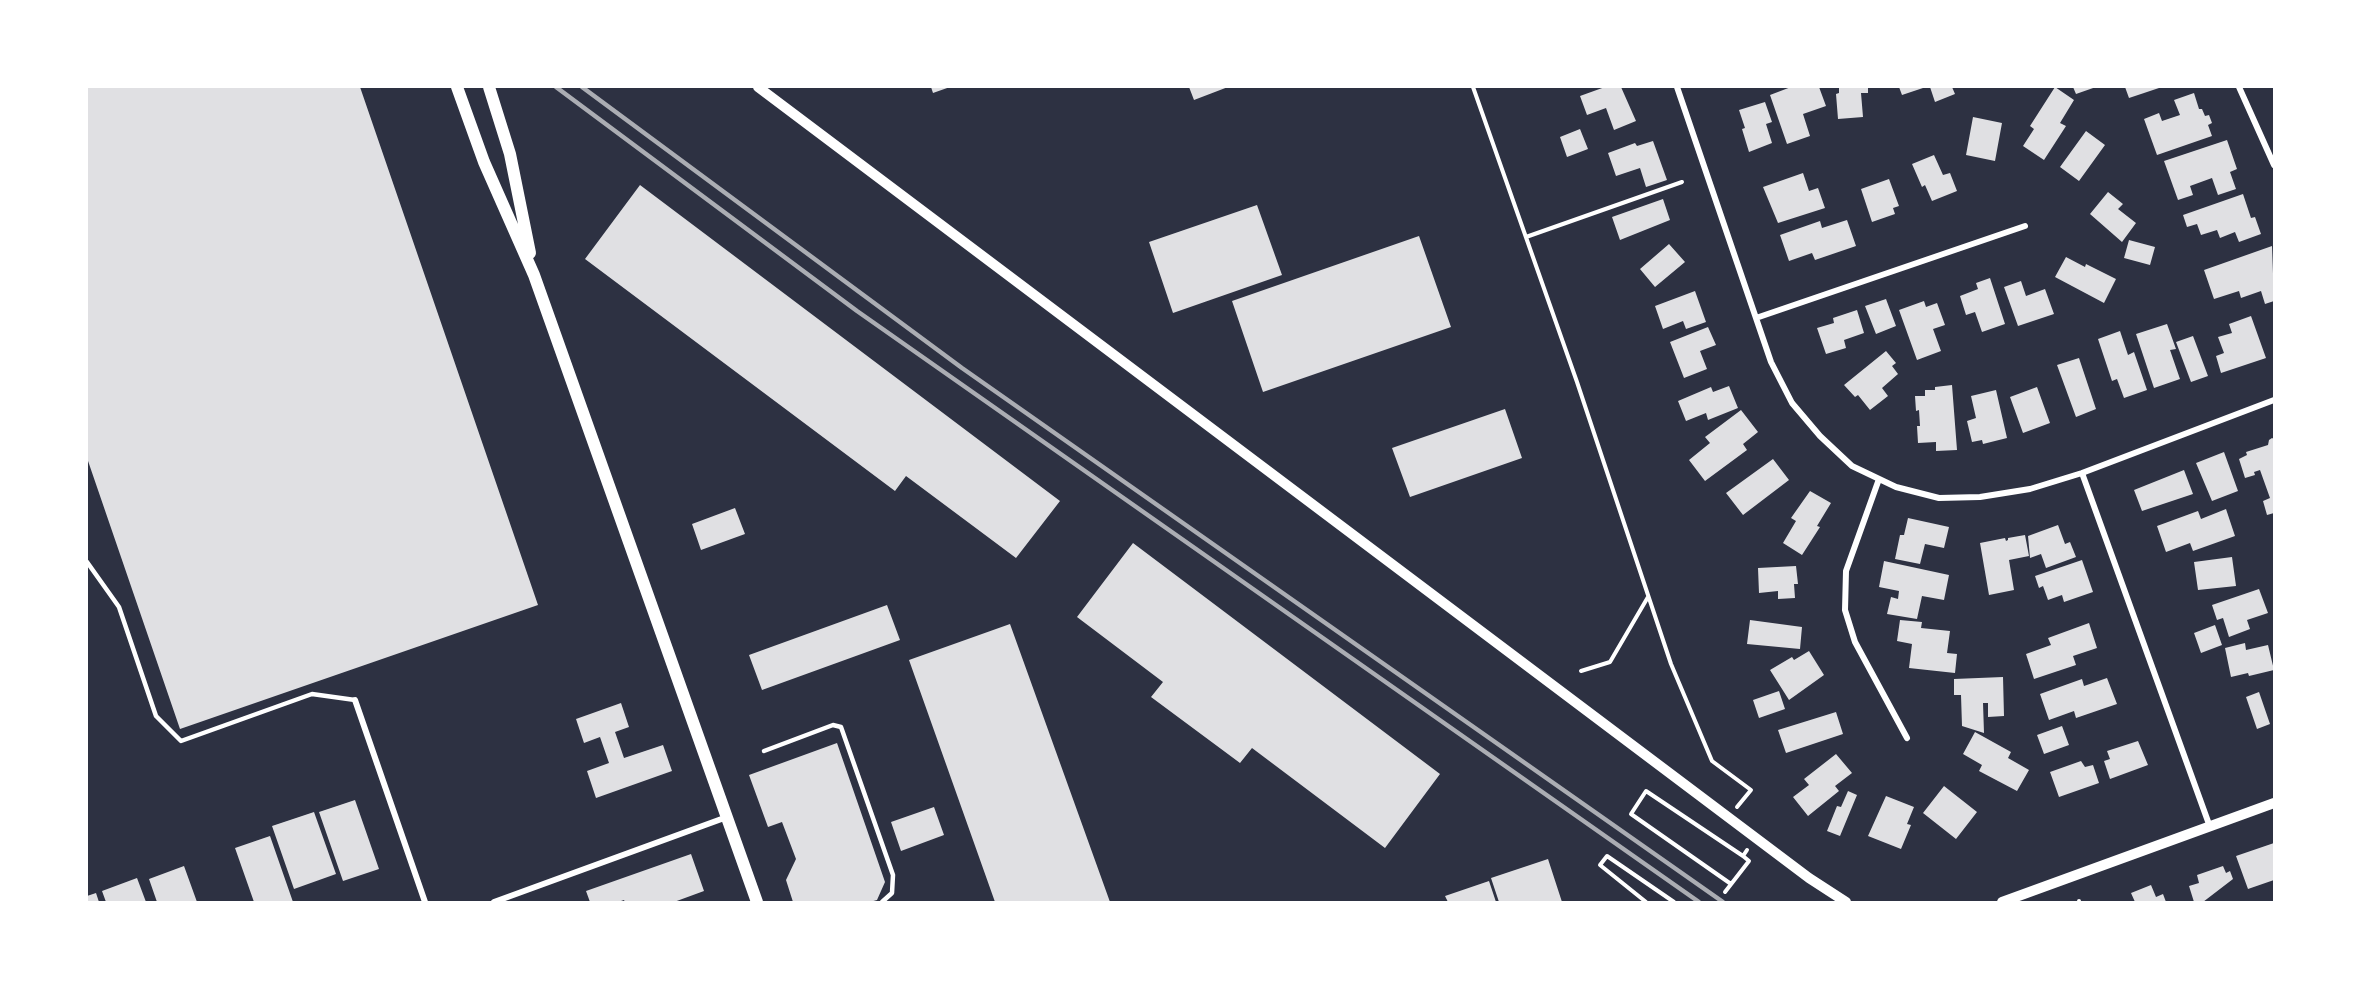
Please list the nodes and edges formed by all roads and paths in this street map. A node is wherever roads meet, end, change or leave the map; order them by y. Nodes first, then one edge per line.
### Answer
1 (457, 87) edge
2 (489, 87) edge
3 (758, 87) edge
4 (1473, 87) edge
5 (1678, 87) edge
6 (2239, 87) edge
7 (2274, 165) edge
8 (1682, 182) dead end
9 (2025, 226) dead end
10 (1526, 237) junction
11 (534, 275) junction
12 (1756, 318) junction
13 (2274, 400) edge
14 (2082, 473) junction
15 (1879, 479) junction
16 (87, 562) edge
17 (1648, 597) junction
18 (1581, 670) dead end
19 (355, 700) joint
20 (1907, 738) dead end
21 (764, 751) dead end
22 (2274, 803) edge
23 (1737, 808) dead end
24 (727, 818) junction
25 (2210, 827) junction
26 (1743, 856) dead end
27 (1749, 861) dead end
28 (1731, 884) junction
29 (1725, 892) dead end
30 (425, 902) edge
31 (494, 902) edge
32 (757, 902) edge
33 (882, 902) edge
34 (1646, 902) edge
35 (1674, 902) edge
36 (1846, 902) edge
37 (2002, 902) edge

1 - 11 main road
2 - 11 main road
3 - 36 street
4 - 10 path
5 - 12 street
6 - 7 street
8 - 10 path
9 - 12 street
10 - 17 path
11 - 24 main road
12 - 15 street
13 - 14 street
14 - 15 street
14 - 25 street
15 - 20 street
16 - 19 lane
17 - 18 path
17 - 23 path
19 - 30 street
21 - 33 lane
22 - 25 street
24 - 31 street
24 - 32 main road
25 - 37 street
26 - 28 path
27 - 28 path
28 - 29 path
34 - 35 path

